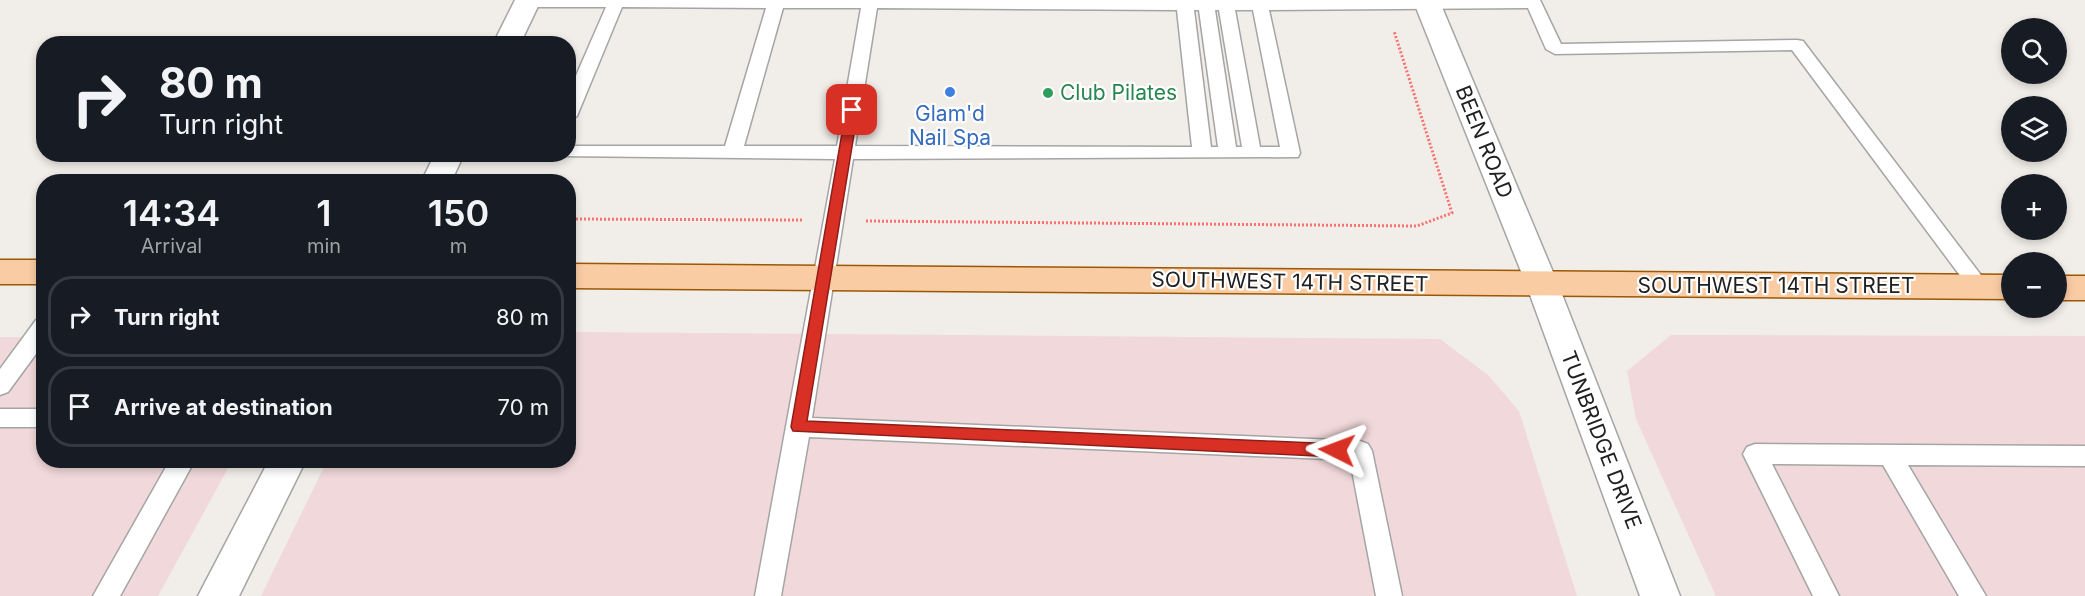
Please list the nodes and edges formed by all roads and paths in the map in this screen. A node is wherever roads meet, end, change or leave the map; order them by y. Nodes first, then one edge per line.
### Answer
1 (528, 1) edge
2 (616, 3) junction
3 (776, 3) junction
4 (1428, 3) edge
5 (870, 4) junction
6 (1185, 5) junction
7 (1206, 5) junction
8 (1226, 5) junction
9 (1260, 5) junction
10 (1394, 30) dead end
11 (510, 36) edge
12 (576, 97) edge
13 (576, 152) edge
14 (733, 152) junction
15 (845, 152) junction
16 (1202, 152) junction
17 (1228, 153) junction
18 (1252, 153) junction
19 (576, 219) edge
20 (792, 220) dead end
21 (869, 220) dead end
22 (0, 272) edge
23 (36, 272) edge
24 (576, 276) edge
25 (823, 277) junction
26 (1542, 284) junction
27 (1980, 287) junction
28 (2001, 287) edge
29 (2067, 288) edge
30 (2085, 288) edge
31 (36, 337) edge
32 (0, 386) edge
33 (0, 418) edge
34 (36, 418) edge
35 (799, 427) junction
36 (1890, 455) junction
37 (2085, 456) edge
38 (178, 468) edge
39 (284, 468) edge
40 (106, 596) edge
41 (218, 596) edge
42 (768, 596) edge
43 (1389, 596) edge
44 (1660, 596) edge
45 (1826, 596) edge
46 (1973, 596) edge

1 - 2 lane
1 - 11 street
2 - 3 lane
2 - 12 lane
3 - 5 lane
3 - 14 lane
4 - 9 lane
4 - 26 street, BEEN ROAD
4 - 27 lane
5 - 6 lane
5 - 15 lane
6 - 7 lane
6 - 16 lane
7 - 8 lane
7 - 17 lane
8 - 9 lane
8 - 18 lane
9 - 18 lane
10 - 21 path
13 - 14 lane
14 - 15 lane
15 - 16 lane
15 - 25 lane
16 - 17 lane
17 - 18 lane
19 - 20 path
22 - 23 main road
24 - 25 main road, SOUTHWEST 14TH STREET
25 - 26 main road, SOUTHWEST 14TH STREET
25 - 35 lane
26 - 27 main road, SOUTHWEST 14TH STREET
26 - 44 street, TUNBRIDGE DRIVE
27 - 28 main road, SOUTHWEST 14TH STREET
29 - 30 main road
31 - 32 lane
33 - 34 lane
35 - 42 lane
35 - 43 lane
36 - 37 lane
36 - 45 lane
36 - 46 lane
38 - 40 lane
39 - 41 street

